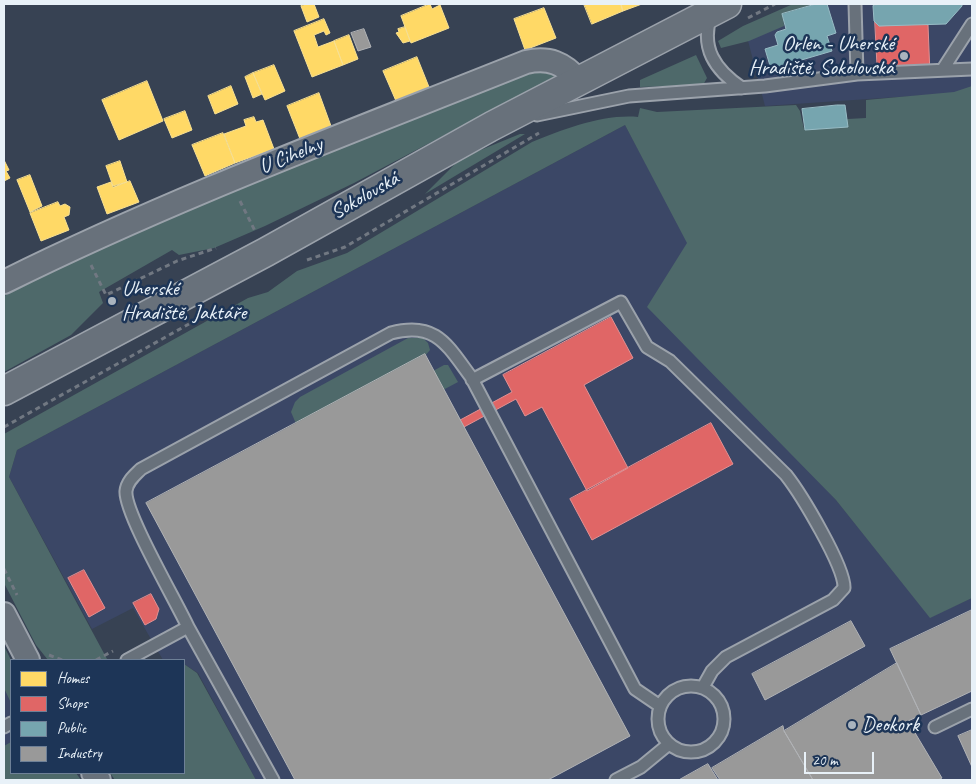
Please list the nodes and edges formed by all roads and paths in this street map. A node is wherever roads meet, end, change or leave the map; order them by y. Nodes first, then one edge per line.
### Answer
1 (775, 4) edge
2 (855, 4) edge
3 (727, 12) edge
4 (972, 24) edge
5 (943, 69) junction
6 (972, 69) edge
7 (857, 74) junction
8 (579, 81) junction
9 (742, 88) junction
10 (492, 126) junction
11 (543, 132) dead end
12 (81, 244) junction
13 (221, 246) dead end
14 (302, 262) dead end
15 (4, 282) edge
16 (192, 323) dead end
17 (472, 380) junction
18 (4, 391) edge
19 (4, 427) edge
20 (4, 614) edge
21 (188, 627) junction
22 (118, 648) dead end
23 (37, 656) edge
24 (59, 659) edge
25 (98, 659) edge
26 (129, 659) edge
27 (703, 687) junction
28 (660, 706) junction
29 (972, 709) edge
30 (934, 727) dead end
31 (669, 744) junction
32 (273, 780) edge
33 (616, 780) edge

1 - 3 path
2 - 7 lane
3 - 8 main road, Sokolovská
3 - 9 lane
4 - 5 lane
5 - 6 lane
5 - 7 lane
7 - 9 lane
8 - 10 main road, Sokolovská
8 - 12 street, U Cihelny
9 - 10 lane
10 - 18 main road, Sokolovská
11 - 14 path
12 - 13 path
12 - 15 street, U Cihelny
16 - 19 path
17 - 21 lane
17 - 27 lane
17 - 28 lane
20 - 23 street
21 - 26 lane
21 - 32 lane
22 - 25 path
23 - 24 path
27 - 28 lane
27 - 31 lane
28 - 31 lane
29 - 30 lane
31 - 33 lane

